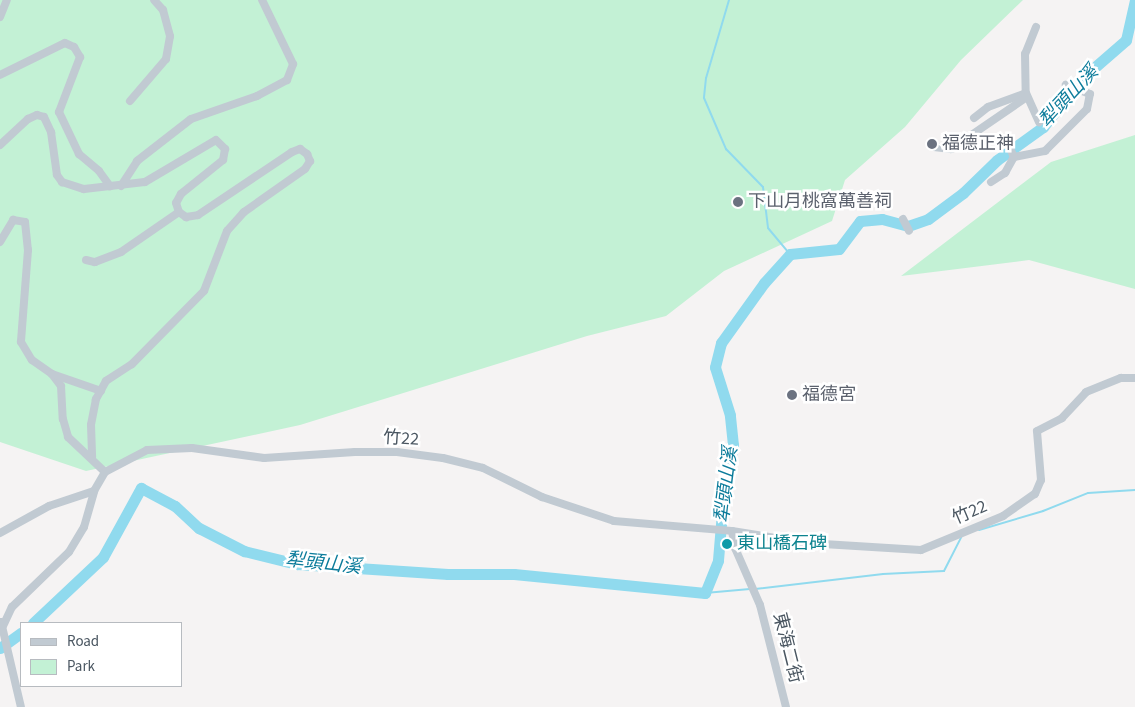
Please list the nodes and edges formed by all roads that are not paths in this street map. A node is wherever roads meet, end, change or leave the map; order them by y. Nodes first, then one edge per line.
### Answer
1 (8, 0) edge
2 (154, 0) edge
3 (262, 0) edge
4 (0, 17) edge
5 (1036, 28) dead end
6 (0, 75) edge
7 (1071, 87) dead end
8 (1026, 95) junction
9 (130, 101) dead end
10 (974, 118) dead end
11 (1039, 122) dead end
12 (0, 145) edge
13 (934, 147) dead end
14 (991, 182) dead end
15 (110, 186) junction
16 (121, 186) junction
17 (179, 212) junction
18 (904, 221) dead end
19 (909, 231) dead end
20 (0, 242) edge
21 (86, 260) dead end
22 (52, 374) junction
23 (1135, 378) edge
24 (101, 391) junction
25 (92, 457) junction
26 (105, 472) junction
27 (94, 491) junction
28 (732, 531) junction
29 (0, 533) edge
30 (2, 623) edge
31 (21, 707) edge
32 (786, 707) edge

1 - 4 street
2 - 9 street
3 - 16 street
5 - 8 street
6 - 15 street
7 - 14 street
8 - 10 street
8 - 11 street
8 - 13 street
12 - 15 street
15 - 16 street
16 - 17 street
17 - 21 street
17 - 24 street
18 - 19 street
20 - 22 street
22 - 24 street
22 - 25 street
23 - 28 street, 竹22 / 竹22
24 - 25 street
25 - 26 street
26 - 27 street
26 - 28 street, 竹22 / 竹22
27 - 29 street
27 - 30 street
28 - 32 street, 東海二街
30 - 31 street

